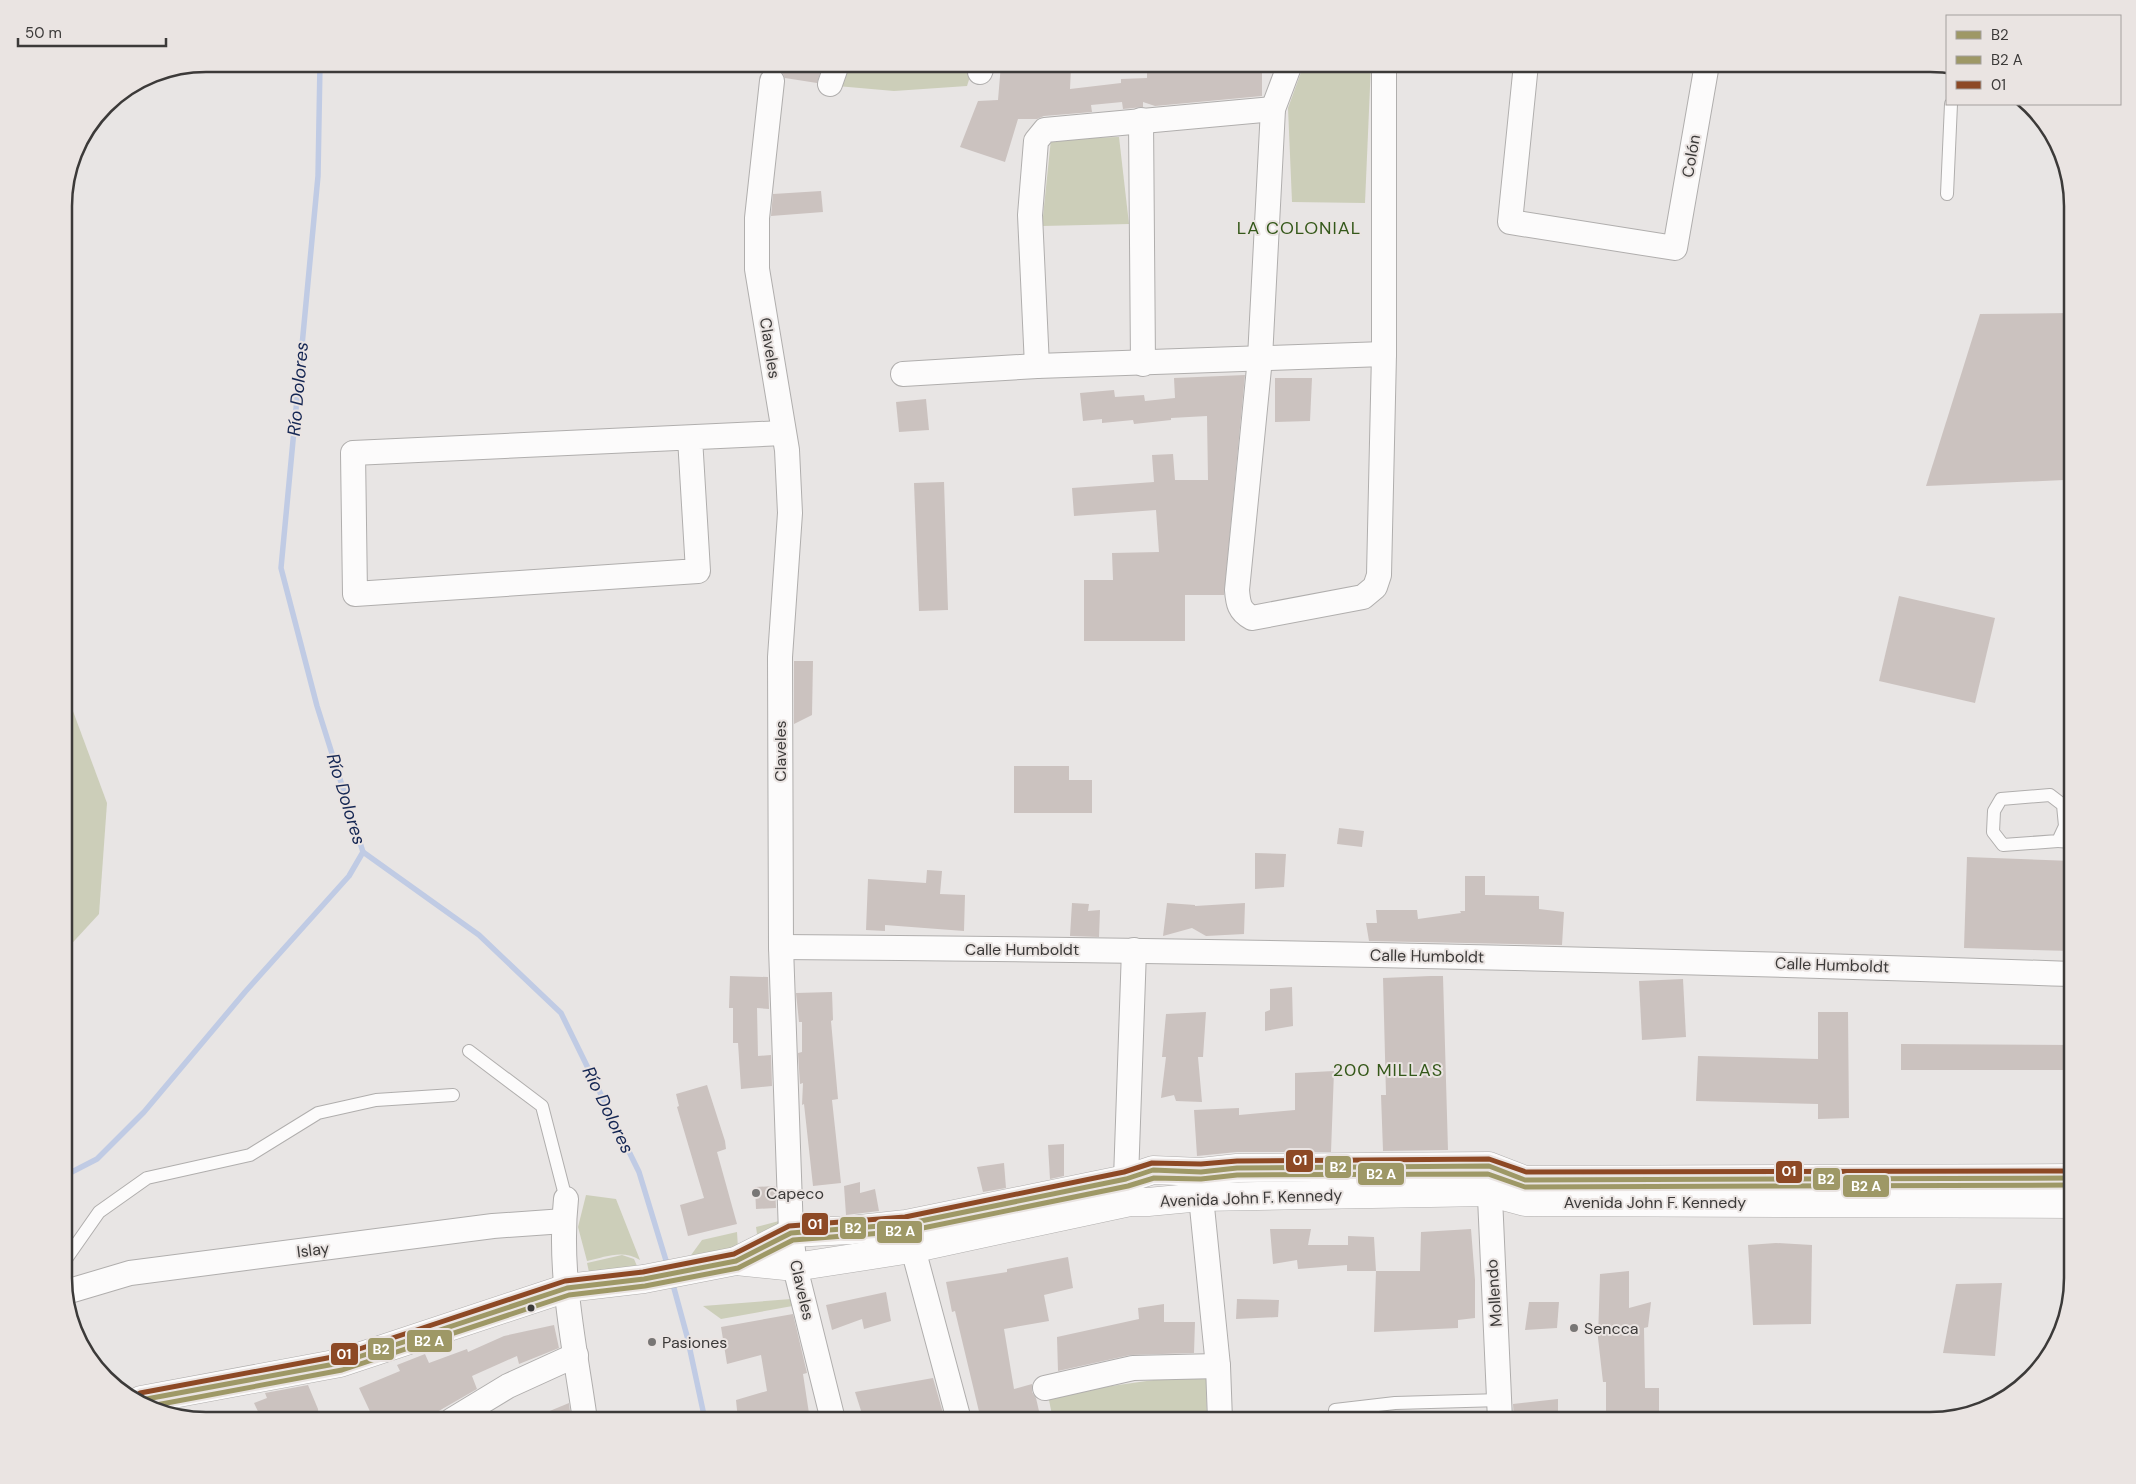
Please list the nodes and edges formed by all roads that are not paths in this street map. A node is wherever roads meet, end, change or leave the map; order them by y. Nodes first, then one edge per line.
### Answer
1 (1286, 73) edge
2 (1384, 73) edge
3 (1525, 73) edge
4 (1705, 73) edge
5 (772, 81) dead end
6 (1951, 105) edge
7 (1272, 109) junction
8 (1141, 120) junction
9 (1947, 194) dead end
10 (1384, 354) junction
11 (1260, 358) junction
12 (1143, 364) junction
13 (1037, 366) junction
14 (903, 374) dead end
15 (784, 433) junction
16 (690, 438) junction
17 (2063, 805) edge
18 (2063, 832) edge
19 (2058, 841) junction
20 (2063, 841) edge
21 (781, 948) junction
22 (1134, 950) junction
23 (2063, 974) edge
24 (469, 1051) dead end
25 (453, 1095) dead end
26 (1488, 1179) junction
27 (2063, 1179) edge
28 (1201, 1184) junction
29 (1128, 1190) junction
30 (1898, 1191) junction
31 (2063, 1203) edge
32 (565, 1210) junction
33 (791, 1233) junction
34 (909, 1236) junction
35 (73, 1249) edge
36 (736, 1261) junction
37 (795, 1267) junction
38 (567, 1288) junction
39 (73, 1290) edge
40 (576, 1355) junction
41 (1218, 1366) junction
42 (1045, 1388) dead end
43 (149, 1399) edge
44 (1500, 1410) edge
45 (465, 1412) edge
46 (583, 1412) edge
47 (831, 1412) edge
48 (956, 1412) edge
49 (1220, 1412) edge
50 (1335, 1412) edge

1 - 7 street
2 - 10 street
3 - 4 street, Colón
5 - 15 street, Claveles
6 - 9 lane
7 - 8 street
7 - 11 street
8 - 12 street
8 - 13 street
10 - 11 street
10 - 11 street
11 - 12 street
12 - 13 street
13 - 14 street
15 - 16 street
15 - 21 street, Claveles
16 - 16 street
17 - 19 lane
18 - 19 lane
19 - 20 lane
21 - 22 street, Calle Humboldt
21 - 33 street, Claveles
22 - 23 street, Calle Humboldt
22 - 29 street
24 - 32 lane
25 - 35 lane
26 - 28 main road, Avenida John F. Kennedy
26 - 30 main road, Avenida John F. Kennedy
26 - 44 street, Mollendo
27 - 30 main road, Avenida John F. Kennedy
28 - 29 main road, Avenida John F. Kennedy
28 - 41 street
29 - 34 main road, Avenida John F. Kennedy
30 - 31 main road, Avenida John F. Kennedy
32 - 38 street
32 - 39 street, Islay
33 - 34 main road, Avenida John F. Kennedy
33 - 36 main road, Avenida John F. Kennedy
33 - 37 street, Claveles
34 - 37 main road, Avenida John F. Kennedy
34 - 48 street
36 - 37 main road, Avenida John F. Kennedy
36 - 38 main road, Avenida John F. Kennedy
37 - 47 street, Claveles
38 - 40 street
38 - 43 main road, Avenida John F. Kennedy
40 - 45 street
40 - 46 street
41 - 42 street
41 - 49 street
44 - 50 lane

